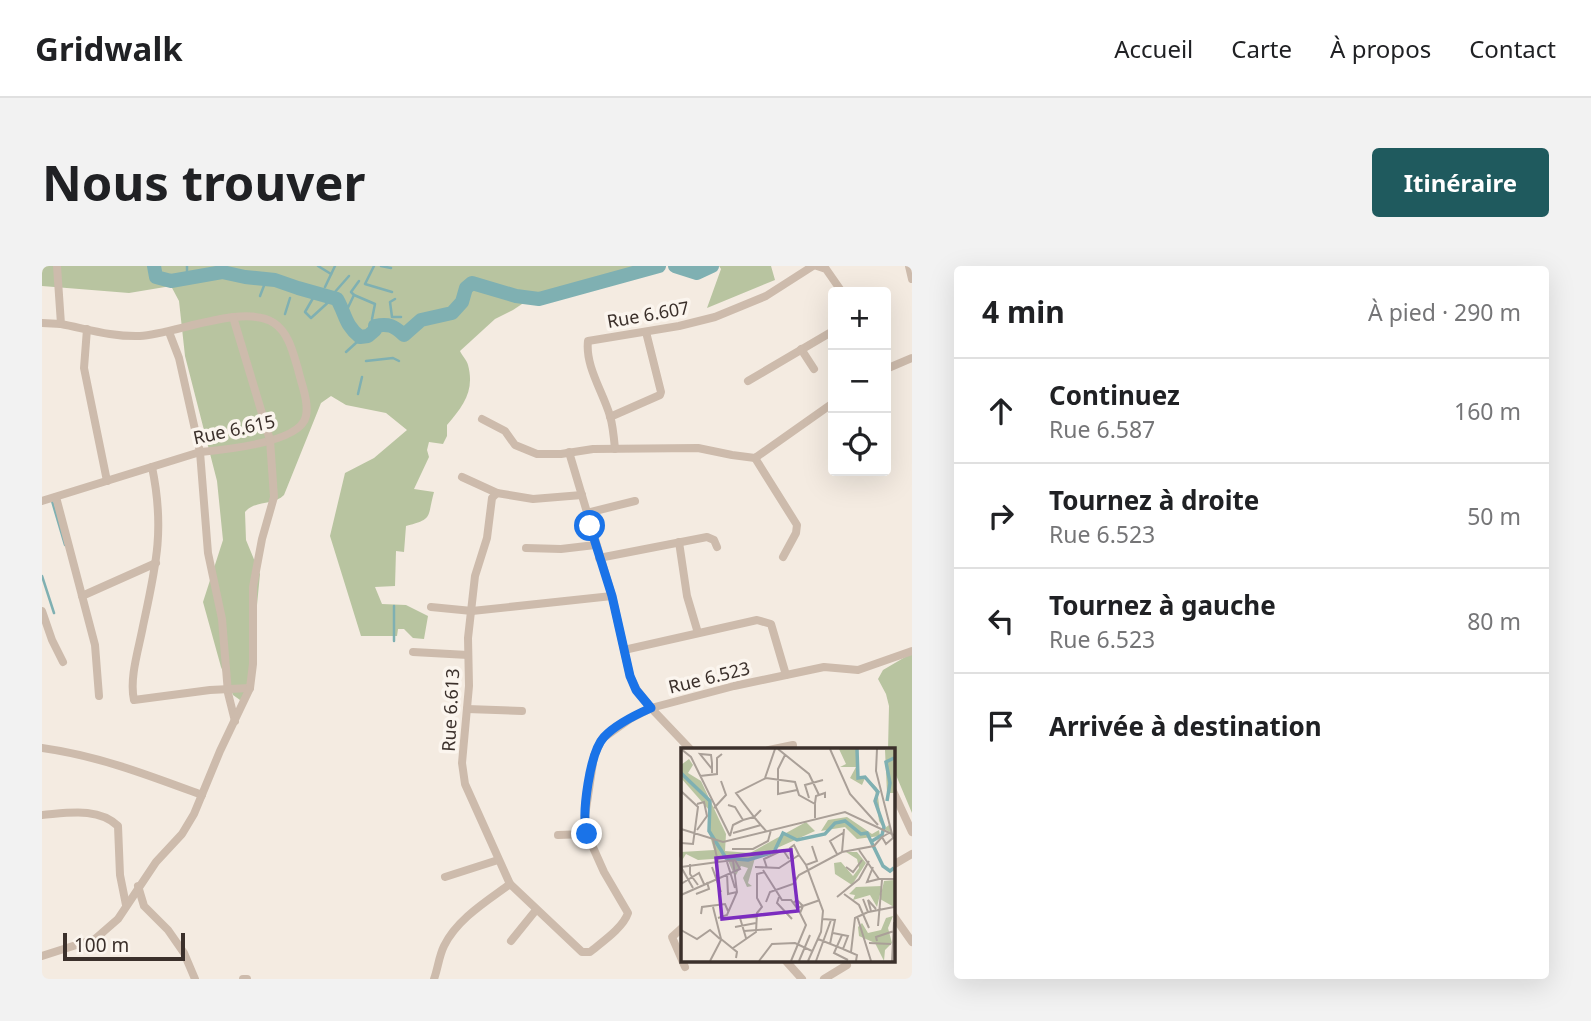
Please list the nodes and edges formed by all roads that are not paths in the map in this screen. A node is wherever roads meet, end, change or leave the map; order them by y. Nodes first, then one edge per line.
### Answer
1 (57, 266) edge
2 (815, 266) edge
3 (909, 266) edge
4 (912, 279) edge
5 (839, 287) edge
6 (233, 317) junction
7 (42, 323) edge
8 (61, 324) junction
9 (87, 329) junction
10 (169, 332) junction
11 (646, 332) junction
12 (828, 334) edge
13 (801, 349) junction
14 (912, 358) edge
15 (891, 367) edge
16 (814, 369) dead end
17 (748, 381) dead end
18 (828, 407) edge
19 (610, 417) junction
20 (482, 419) dead end
21 (270, 440) junction
22 (615, 449) junction
23 (200, 452) junction
24 (569, 453) junction
25 (755, 458) junction
26 (152, 467) junction
27 (462, 477) dead end
28 (107, 481) junction
29 (497, 493) junction
30 (582, 495) junction
31 (56, 497) junction
32 (42, 501) edge
33 (635, 501) dead end
34 (587, 513) junction
35 (679, 542) junction
36 (595, 545) junction
37 (717, 547) dead end
38 (526, 548) dead end
39 (783, 557) dead end
40 (599, 558) junction
41 (156, 563) junction
42 (82, 596) junction
43 (612, 596) junction
44 (430, 607) dead end
45 (42, 611) edge
46 (472, 611) junction
47 (698, 633) junction
48 (624, 650) junction
49 (912, 651) edge
50 (413, 652) dead end
51 (468, 655) junction
52 (63, 662) dead end
53 (786, 675) junction
54 (250, 688) junction
55 (227, 689) junction
56 (99, 696) dead end
57 (651, 708) junction
58 (467, 709) junction
59 (522, 711) dead end
60 (235, 721) junction
61 (793, 745) dead end
62 (42, 748) edge
63 (689, 748) edge
64 (779, 748) edge
65 (894, 792) edge
66 (202, 795) junction
67 (42, 815) edge
68 (912, 832) edge
69 (587, 834) junction
70 (558, 835) dead end
71 (912, 854) edge
72 (498, 860) junction
73 (894, 864) edge
74 (445, 877) dead end
75 (510, 884) junction
76 (138, 886) junction
77 (126, 905) junction
78 (536, 910) junction
79 (894, 917) edge
80 (681, 930) edge
81 (511, 941) dead end
82 (912, 942) edge
83 (42, 956) edge
84 (681, 958) edge
85 (683, 962) edge
86 (787, 962) edge
87 (847, 965) dead end
88 (685, 967) dead end
89 (195, 979) edge
90 (435, 979) edge
91 (802, 979) edge
92 (824, 979) edge

1 - 8 street
2 - 5 street
2 - 11 street, Rue 6.607
3 - 4 street
6 - 10 street, Rue 6.615
6 - 21 street
6 - 21 street, Rue 6.615
7 - 8 street, Rue 6.615
8 - 9 street, Rue 6.615
9 - 10 street, Rue 6.615
9 - 28 street
10 - 23 street
11 - 19 street
11 - 19 street, Rue 6.607
12 - 13 street
13 - 16 street
13 - 17 street
14 - 15 street
18 - 25 street
19 - 22 street, Rue 6.607
20 - 24 street
21 - 23 street, Rue 6.615
21 - 54 street
22 - 24 street
22 - 25 street
23 - 26 street, Rue 6.615
23 - 55 street
24 - 30 street
25 - 39 street
26 - 28 street, Rue 6.615
26 - 41 street
27 - 29 street
28 - 31 street, Rue 6.615
29 - 30 street
29 - 46 street, Rue 6.613
30 - 34 street
31 - 32 street, Rue 6.615
31 - 42 street
33 - 34 street
34 - 36 street
35 - 37 street
35 - 40 street
35 - 47 street
36 - 38 street
36 - 40 street
40 - 43 street
41 - 42 street
41 - 55 street
42 - 56 street
43 - 46 street
43 - 48 street
44 - 46 street
45 - 52 street
46 - 51 street, Rue 6.613
47 - 48 street
47 - 53 street
48 - 57 street
49 - 53 street, Rue 6.523
50 - 51 street
51 - 58 street, Rue 6.613
53 - 57 street, Rue 6.523
54 - 55 street
54 - 60 street
55 - 60 street
57 - 63 street
57 - 69 street, Rue 6.523
58 - 59 street
58 - 72 street, Rue 6.613
60 - 66 street
61 - 64 street
62 - 66 street
65 - 68 street
66 - 76 street
67 - 77 street
69 - 70 street
69 - 78 street, Rue 6.613
71 - 73 street
72 - 74 street
72 - 75 street, Rue 6.613
75 - 78 street, Rue 6.613
75 - 90 street
76 - 77 street
76 - 89 street
77 - 83 street
78 - 81 street
79 - 82 street
80 - 84 street
85 - 88 street
86 - 91 street
87 - 92 street

